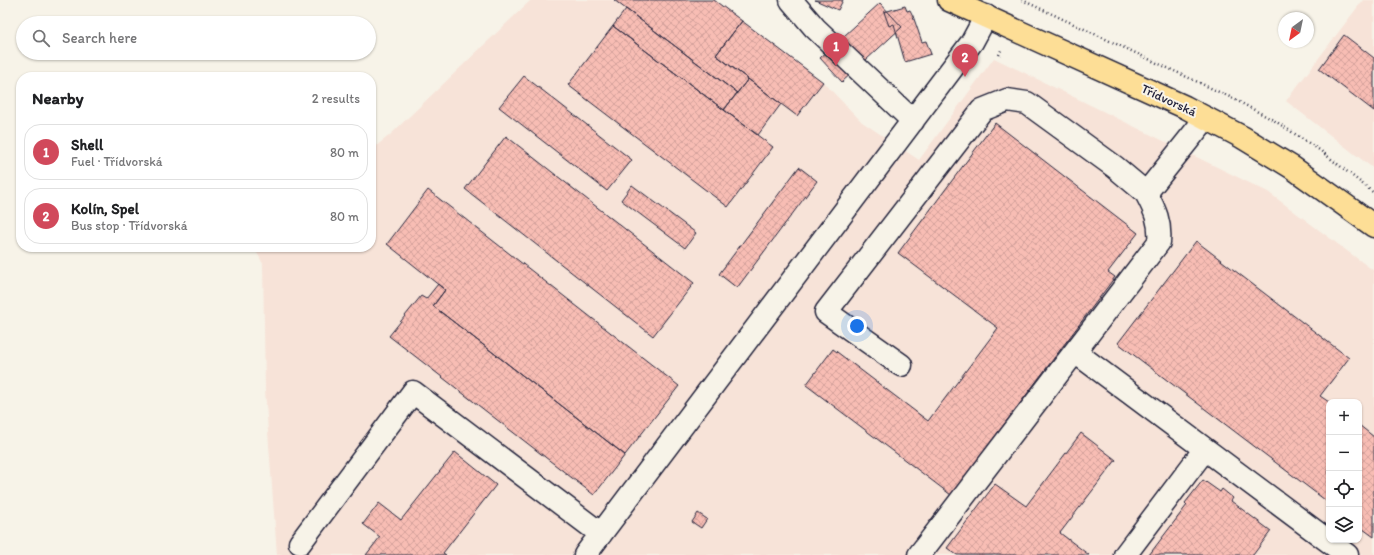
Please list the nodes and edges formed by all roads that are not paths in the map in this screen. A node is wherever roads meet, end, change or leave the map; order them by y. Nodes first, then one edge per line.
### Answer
1 (791, 0) edge
2 (949, 0) edge
3 (986, 16) junction
4 (1206, 118) junction
5 (913, 121) junction
6 (1146, 193) junction
7 (1374, 226) edge
8 (1075, 352) junction
9 (901, 365) dead end
10 (1205, 449) junction
11 (600, 534) junction
12 (300, 543) dead end
13 (585, 555) edge
14 (919, 555) edge
15 (1125, 555) edge
16 (1347, 555) edge

1 - 5 lane
2 - 3 main road, Třídvorská
3 - 4 main road, Třídvorská
3 - 5 lane
4 - 6 lane
4 - 7 main road, Třídvorská
5 - 11 lane
6 - 8 lane
6 - 9 lane
8 - 10 lane
8 - 14 lane
10 - 15 lane
10 - 16 lane
11 - 12 lane
11 - 13 lane

